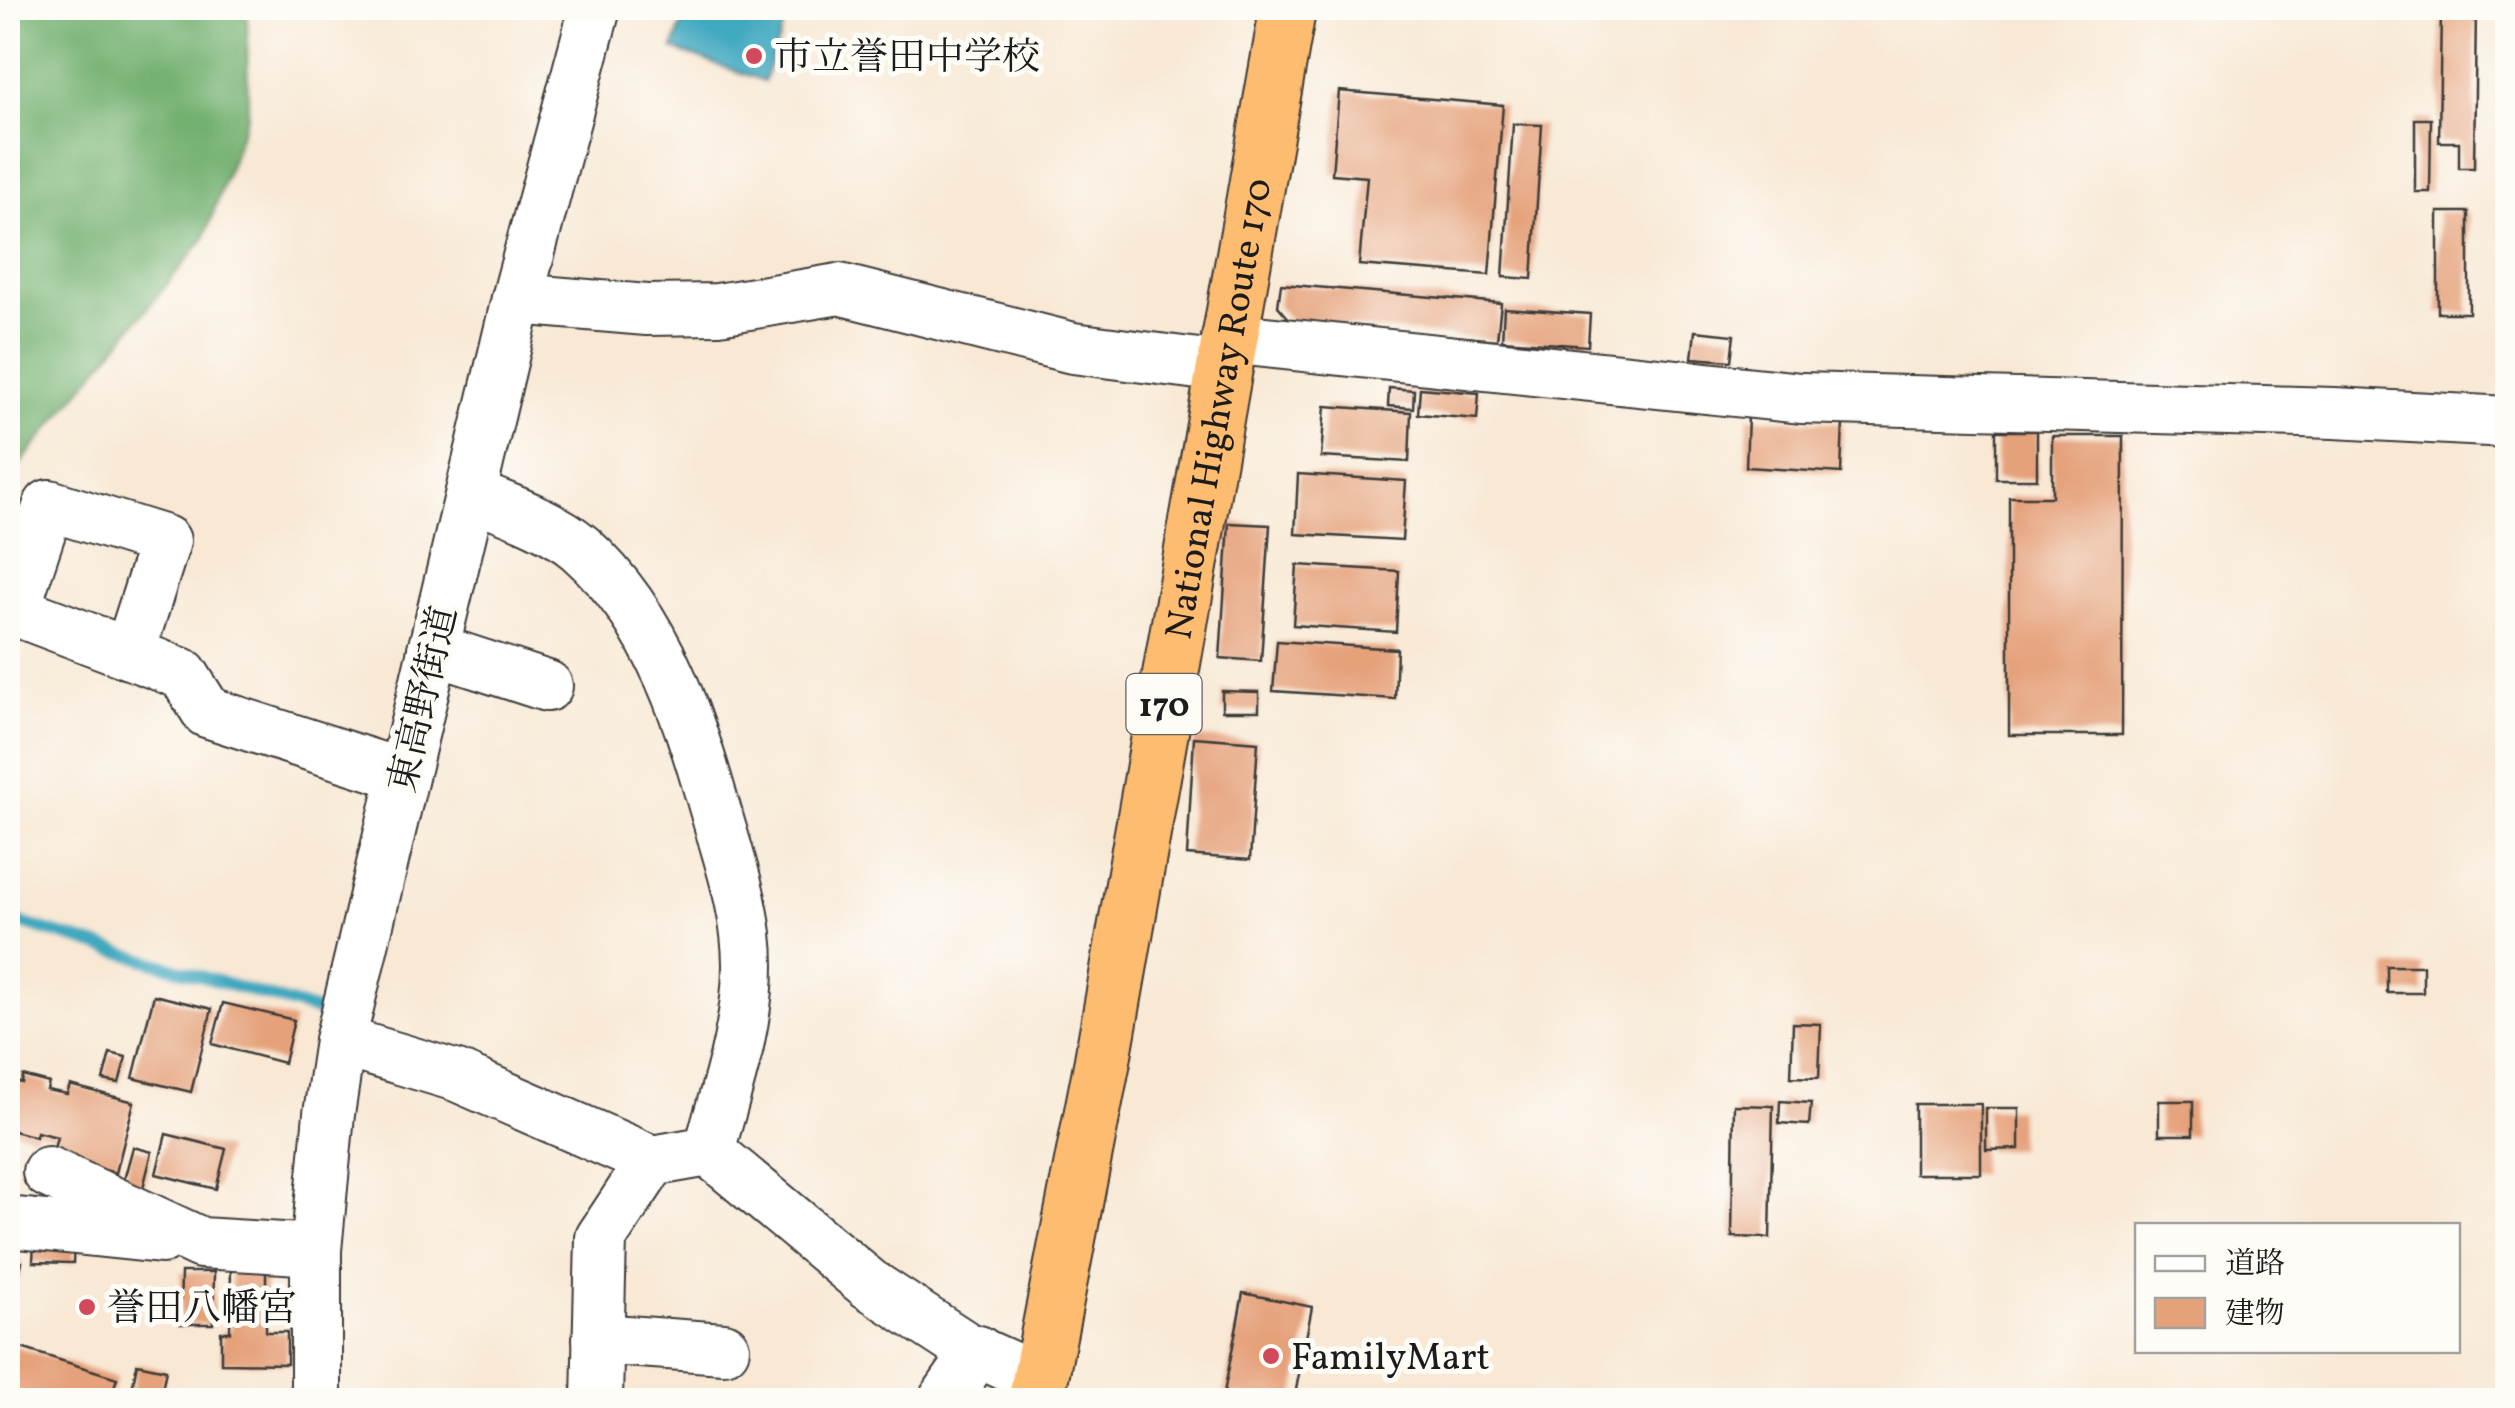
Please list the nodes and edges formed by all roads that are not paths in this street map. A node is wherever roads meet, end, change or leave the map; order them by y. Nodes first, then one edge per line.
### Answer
1 (595, 8) edge
2 (1288, 8) edge
3 (517, 299) junction
4 (1224, 353) junction
5 (2508, 422) edge
6 (470, 494) junction
7 (433, 649) junction
8 (129, 654) dead end
9 (547, 686) dead end
10 (404, 775) junction
11 (344, 1026) junction
12 (709, 1151) junction
13 (652, 1161) junction
14 (48, 1172) dead end
15 (8, 1222) edge
16 (201, 1243) junction
17 (316, 1250) junction
18 (598, 1339) junction
19 (724, 1348) dead end
20 (978, 1351) junction
21 (1038, 1390) edge
22 (316, 1400) edge
23 (597, 1400) edge
24 (944, 1400) edge

1 - 3 street, 東高野街道
2 - 4 highway, National Highway Route 170 / 170
3 - 4 street
3 - 6 street, 東高野街道
4 - 5 street
4 - 21 highway, National Highway Route 170 / 170
6 - 7 street, 東高野街道
6 - 12 street
7 - 9 street
7 - 10 street, 東高野街道
8 - 10 street
10 - 11 street, 東高野街道
11 - 13 street
11 - 17 street, 東高野街道
12 - 13 street
12 - 20 street
13 - 18 street
14 - 16 street
15 - 16 street
16 - 17 street
17 - 22 street, 東高野街道
18 - 19 street
18 - 23 street
20 - 21 street
20 - 24 street

